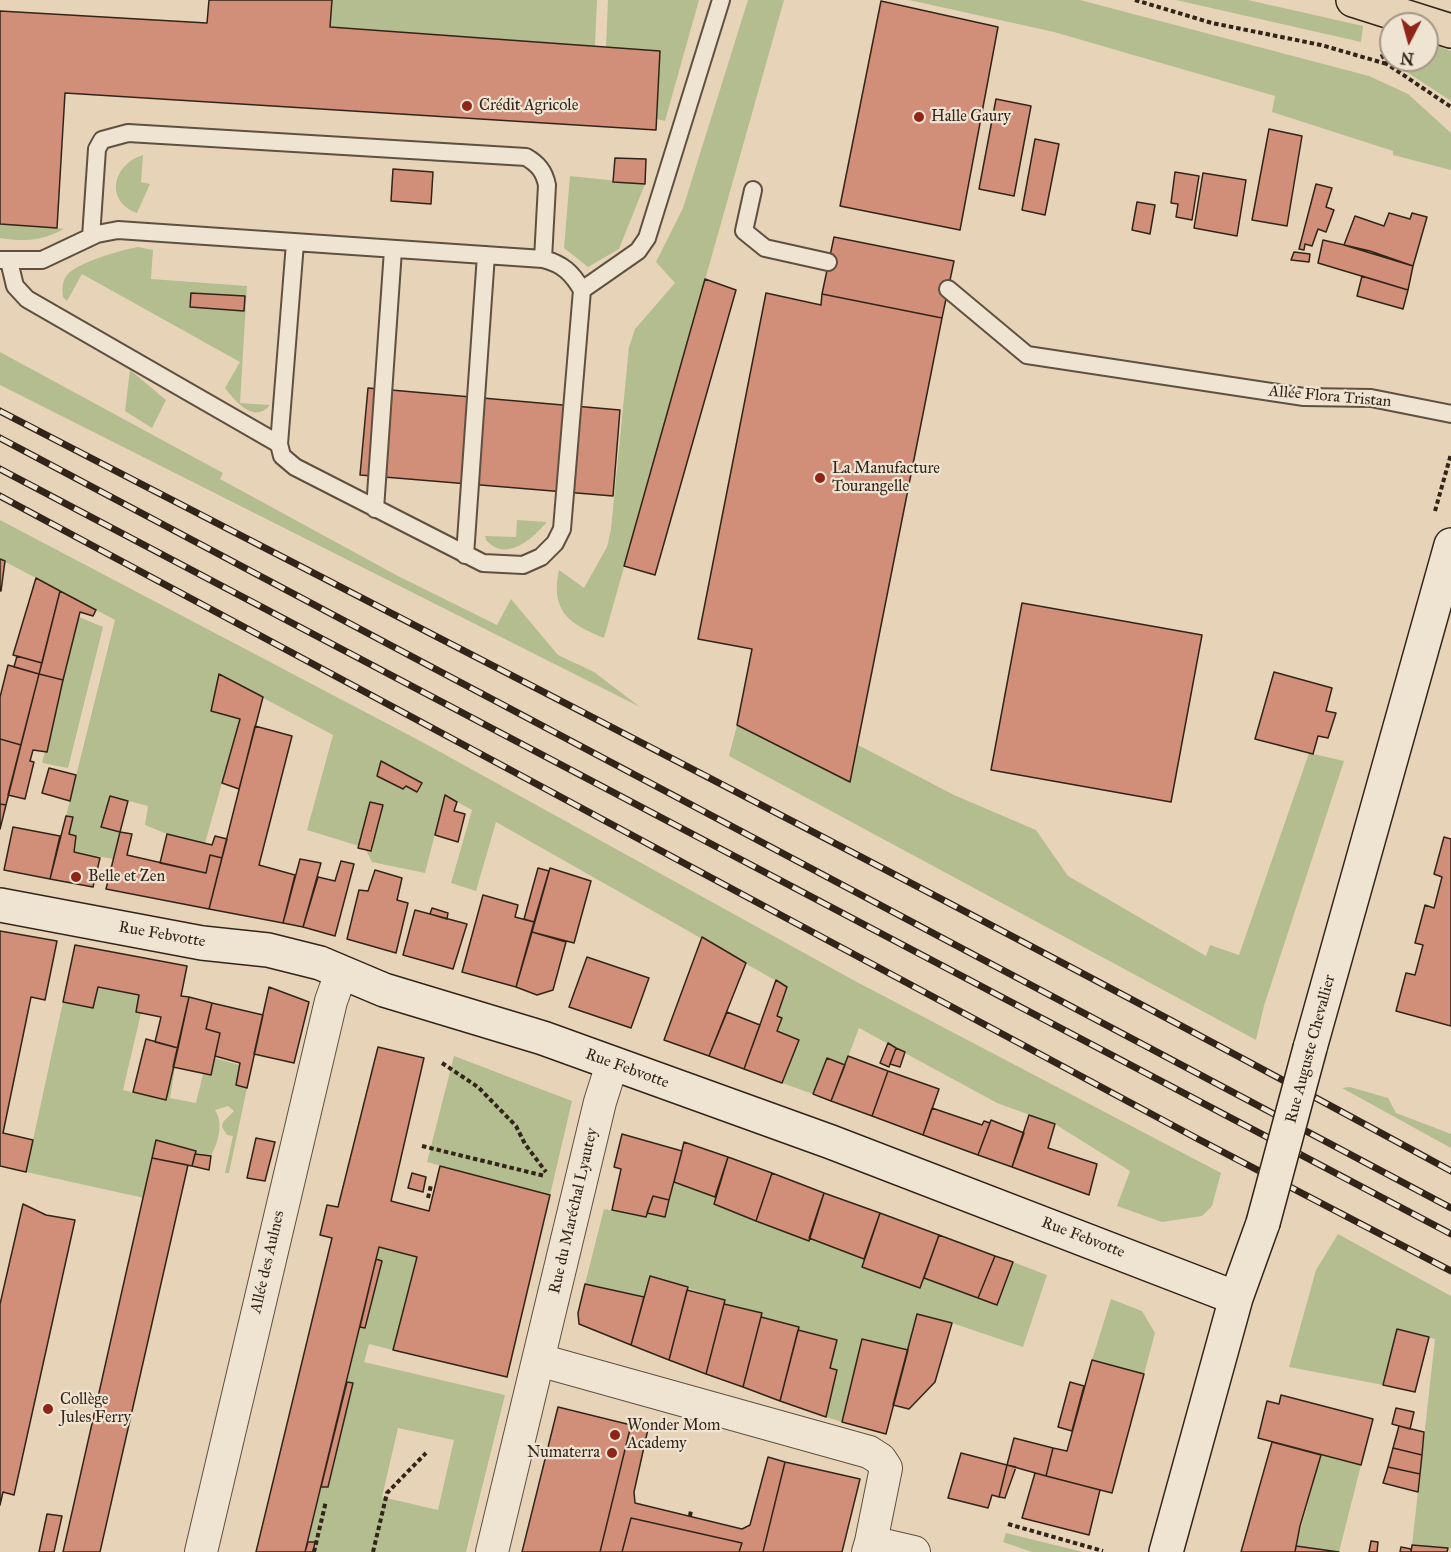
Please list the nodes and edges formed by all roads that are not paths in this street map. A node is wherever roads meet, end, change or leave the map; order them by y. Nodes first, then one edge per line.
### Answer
1 (722, 0) edge
2 (1353, 0) edge
3 (1451, 31) edge
4 (753, 190) dead end
5 (91, 237) junction
6 (295, 243) junction
7 (393, 250) junction
8 (486, 255) junction
9 (543, 259) junction
10 (5, 261) edge
11 (828, 262) dead end
12 (948, 289) dead end
13 (582, 290) junction
14 (1451, 414) edge
15 (279, 444) junction
16 (375, 509) junction
17 (1451, 544) edge
18 (465, 555) junction
19 (0, 905) edge
20 (341, 973) junction
21 (612, 1064) junction
22 (1236, 1298) junction
23 (539, 1360) junction
24 (869, 1547) edge
25 (201, 1552) edge
26 (492, 1552) edge
27 (914, 1552) edge
28 (1166, 1552) edge

1 - 13 lane
2 - 3 main road
4 - 11 lane
5 - 6 lane
5 - 9 lane
5 - 10 lane
6 - 7 lane
6 - 15 lane
7 - 8 lane
7 - 16 lane
8 - 9 lane
8 - 18 lane
9 - 13 lane
10 - 15 lane
12 - 14 lane, Allée Flora Tristan
13 - 18 lane
15 - 16 lane
16 - 18 lane
17 - 22 street, Rue Auguste Chevallier, bridge
19 - 20 street, Rue Febvotte
20 - 21 street, Rue Febvotte
20 - 25 street, Allée des Aulnes
21 - 22 street, Rue Febvotte
21 - 23 street, Rue du Maréchal Lyautey
22 - 28 street, Rue Auguste Chevallier
23 - 24 street
23 - 26 street, Rue du Maréchal Lyautey
24 - 27 street

